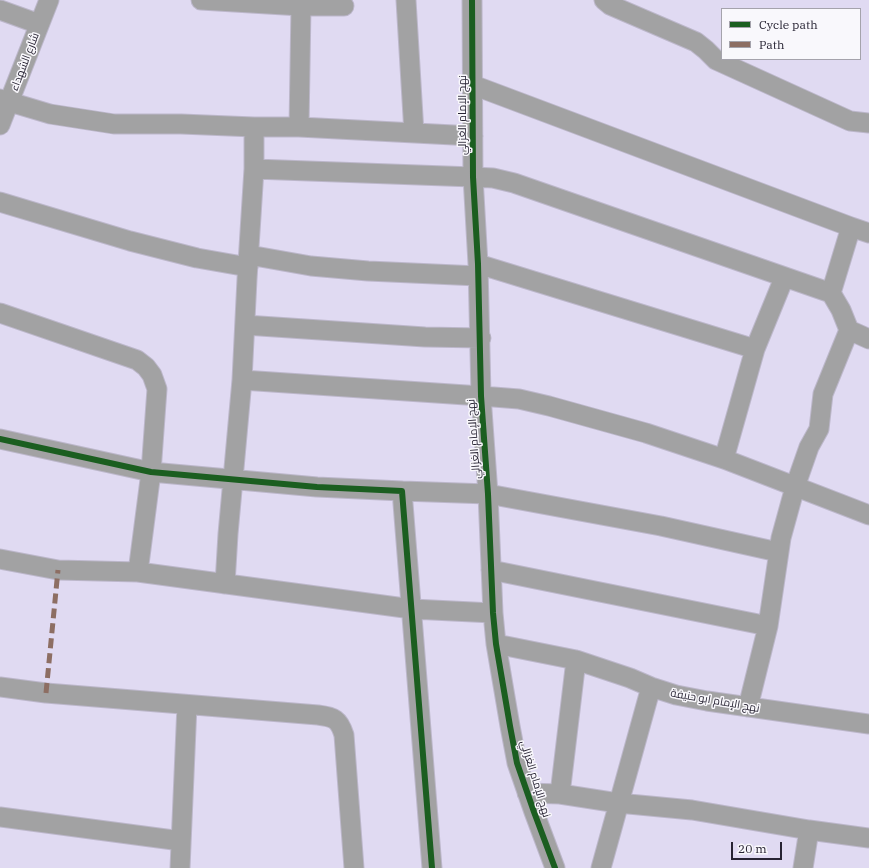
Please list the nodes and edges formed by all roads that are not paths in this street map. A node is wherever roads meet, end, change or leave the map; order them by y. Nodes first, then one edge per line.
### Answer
1 (49, 0) edge
2 (201, 0) edge
3 (406, 0) edge
4 (472, 0) edge
5 (604, 0) edge
6 (301, 6) junction
7 (344, 6) dead end
8 (0, 10) edge
9 (39, 24) junction
10 (473, 85) junction
11 (5, 101) edge
12 (869, 123) edge
13 (0, 125) edge
14 (254, 127) junction
15 (299, 127) junction
16 (414, 133) junction
17 (473, 136) junction
18 (254, 168) junction
19 (474, 177) junction
20 (0, 202) edge
21 (851, 227) junction
22 (869, 233) edge
23 (248, 261) junction
24 (478, 270) junction
25 (784, 278) junction
26 (831, 293) junction
27 (0, 313) edge
28 (245, 325) junction
29 (849, 330) junction
30 (481, 338) junction
31 (869, 339) edge
32 (755, 349) junction
33 (242, 380) junction
34 (481, 396) junction
35 (0, 439) edge
36 (724, 459) junction
37 (151, 472) junction
38 (234, 480) junction
39 (795, 487) junction
40 (402, 491) junction
41 (488, 494) junction
42 (867, 510) edge
43 (778, 552) junction
44 (0, 559) edge
45 (491, 570) junction
46 (138, 572) junction
47 (225, 584) junction
48 (412, 609) junction
49 (493, 613) junction
50 (768, 626) junction
51 (496, 644) junction
52 (576, 660) junction
53 (0, 687) edge
54 (651, 687) junction
55 (187, 705) junction
56 (748, 707) junction
57 (868, 719) edge
58 (527, 793) junction
59 (560, 794) junction
60 (618, 803) junction
61 (0, 817) edge
62 (809, 830) junction
63 (869, 838) edge
64 (181, 841) junction
65 (180, 868) edge
66 (354, 868) edge
67 (432, 868) edge
68 (555, 868) edge
69 (600, 868) edge
70 (803, 868) edge

1 - 9 street, شارع الشهداء
2 - 6 street
3 - 16 street
4 - 10 street, نهج الإمام الغزالي
5 - 12 street
6 - 7 street
6 - 15 street
8 - 9 street
9 - 11 street, شارع الشهداء
10 - 17 street, نهج الإمام الغزالي
10 - 21 street
11 - 13 street, شارع الشهداء
11 - 14 street
14 - 15 street
14 - 18 street
15 - 16 street
16 - 17 street
17 - 19 street, نهج الإمام الغزالي
18 - 19 street
18 - 23 street
19 - 24 street, نهج الإمام الغزالي
19 - 25 street
20 - 23 street
21 - 22 street
21 - 26 street
23 - 24 street
23 - 28 street
24 - 30 street, نهج الإمام الغزالي
24 - 32 street
25 - 26 street
25 - 32 street
26 - 29 street
27 - 37 street
28 - 30 street
28 - 33 street
29 - 31 street
29 - 39 street
30 - 34 street, نهج الإمام الغزالي
32 - 36 street
33 - 34 street
33 - 38 street
34 - 36 street
34 - 41 street, نهج الإمام الغزالي
35 - 37 street
36 - 39 street
37 - 38 street
37 - 46 street
38 - 40 street
38 - 47 street
39 - 42 street
39 - 43 street
40 - 41 street
40 - 48 street
41 - 43 street
41 - 45 street, نهج الإمام الغزالي
43 - 50 street
44 - 46 street
45 - 49 street, نهج الإمام الغزالي
45 - 50 street
46 - 47 street
47 - 48 street
48 - 49 street
48 - 67 street
49 - 51 street, نهج الإمام الغزالي
50 - 56 street
51 - 52 street, نهج الإمام ابو حنيفة
51 - 58 street, نهج الإمام الغزالي
52 - 54 street, نهج الإمام ابو حنيفة
52 - 59 street
53 - 55 street
54 - 56 street, نهج الإمام ابو حنيفة
54 - 60 street
55 - 64 street
55 - 66 street
56 - 57 street, نهج الإمام ابو حنيفة
58 - 59 street
58 - 68 street, نهج الإمام الغزالي
59 - 60 street
60 - 62 street
60 - 69 street
61 - 64 street
62 - 63 street
62 - 70 street
64 - 65 street

